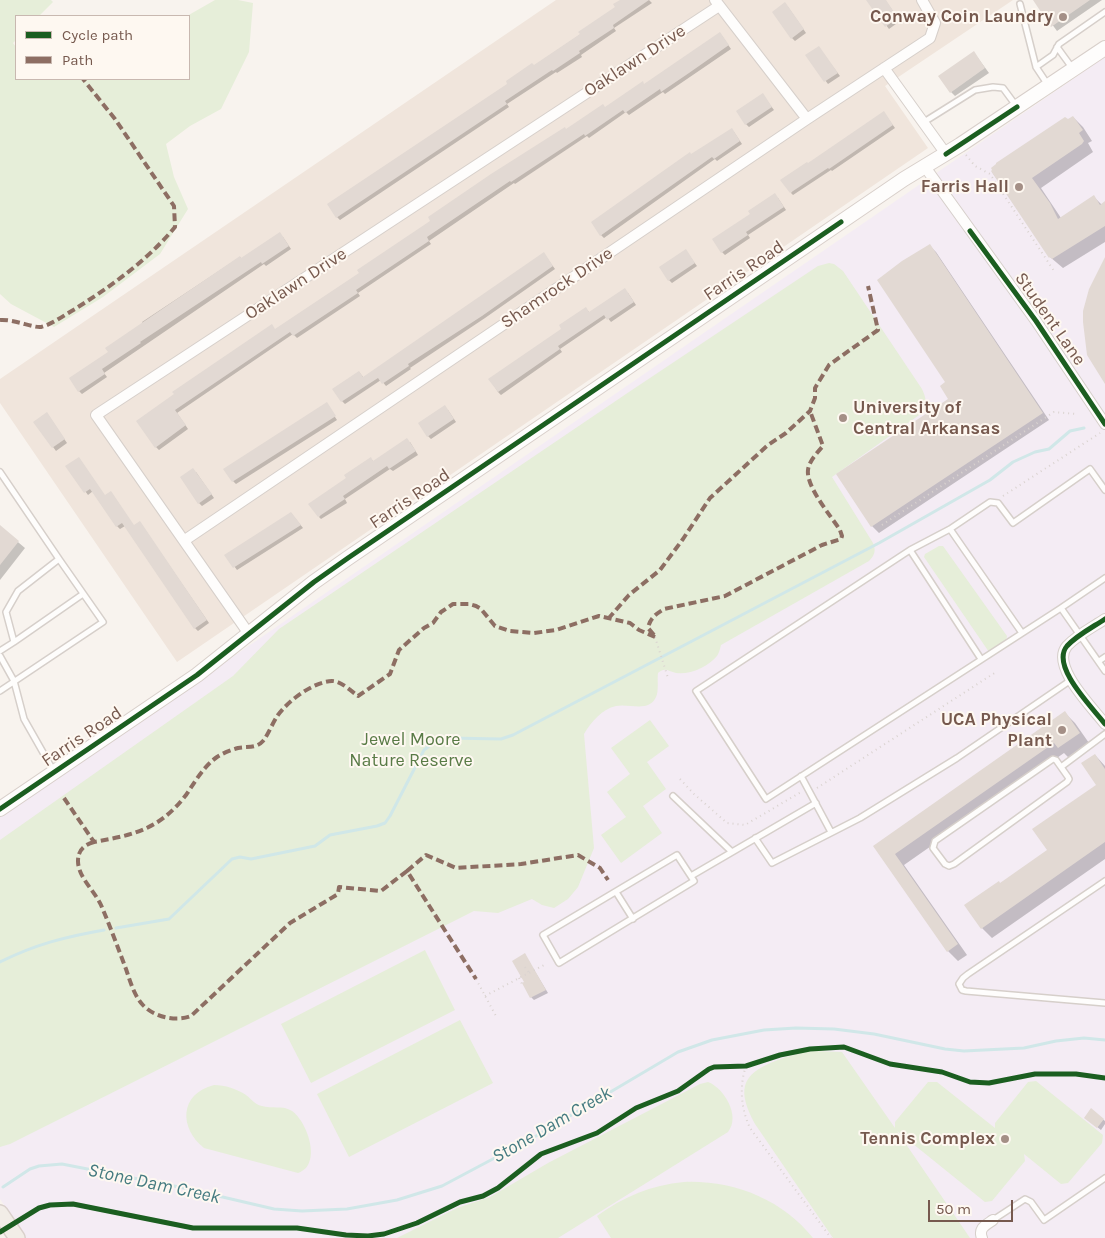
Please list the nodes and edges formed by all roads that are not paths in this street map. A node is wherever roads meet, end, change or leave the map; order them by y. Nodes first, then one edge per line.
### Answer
1 (922, 0) edge
2 (717, 3) edge
3 (1020, 4) dead end
4 (1105, 12) edge
5 (1057, 47) junction
6 (1105, 48) edge
7 (1036, 67) junction
8 (884, 68) junction
9 (1073, 70) junction
10 (1049, 86) junction
11 (1017, 107) junction
12 (807, 119) junction
13 (924, 122) junction
14 (946, 154) junction
15 (925, 167) junction
16 (1103, 428) edge
17 (0, 472) edge
18 (1105, 490) edge
19 (950, 529) junction
20 (185, 540) junction
21 (910, 550) junction
22 (59, 559) junction
23 (1105, 578) edge
24 (83, 594) junction
25 (1061, 608) junction
26 (1105, 619) edge
27 (1022, 633) junction
28 (249, 634) junction
29 (1081, 636) junction
30 (14, 642) junction
31 (0, 651) edge
32 (0, 656) edge
33 (1105, 657) edge
34 (981, 659) junction
35 (1098, 661) junction
36 (1105, 671) edge
37 (1072, 680) junction
38 (14, 681) junction
39 (0, 691) edge
40 (1105, 724) edge
41 (1105, 734) edge
42 (1061, 767) junction
43 (55, 772) junction
44 (801, 776) junction
45 (673, 796) dead end
46 (816, 803) junction
47 (0, 808) edge
48 (831, 832) junction
49 (755, 838) junction
50 (732, 852) junction
51 (690, 876) junction
52 (1105, 881) edge
53 (616, 892) junction
54 (633, 919) junction
55 (1105, 1003) edge
56 (1105, 1178) edge
57 (0, 1213) edge
58 (994, 1220) joint
59 (17, 1238) edge
60 (982, 1238) edge

1 - 8 street, Shamrock Drive
2 - 12 street
2 - 20 street, Oaklawn Drive
3 - 7 lane
4 - 5 lane
5 - 7 lane
5 - 9 lane
6 - 9 street, Farris Road
7 - 10 lane
8 - 12 street, Shamrock Drive
8 - 13 street
9 - 10 street, Farris Road
10 - 11 street, Farris Road
11 - 13 lane
11 - 14 street, Farris Road
12 - 20 street, Shamrock Drive
13 - 14 street
14 - 15 street, Farris Road
15 - 16 street, Student Lane
15 - 28 street, Farris Road
17 - 22 lane
18 - 19 lane
19 - 21 lane
19 - 27 lane
20 - 28 street, Oaklawn Drive
21 - 34 lane
21 - 44 lane
22 - 24 lane
22 - 30 lane
23 - 25 lane
24 - 30 lane
24 - 38 lane
25 - 27 lane
25 - 29 lane
26 - 29 street
27 - 34 lane
28 - 43 street, Farris Road
29 - 35 lane
29 - 37 street
30 - 31 lane
32 - 38 lane
33 - 35 lane
34 - 44 lane
35 - 36 lane
37 - 40 street
37 - 48 lane
38 - 39 lane
38 - 43 lane
41 - 42 lane
42 - 42 lane
43 - 47 street, Farris Road
44 - 46 lane
45 - 50 lane
46 - 48 lane
46 - 49 lane
48 - 49 lane
49 - 50 lane
50 - 51 lane
51 - 53 lane
51 - 54 lane
52 - 55 lane
53 - 54 lane
53 - 54 lane
56 - 58 lane
57 - 59 main road
58 - 60 street

